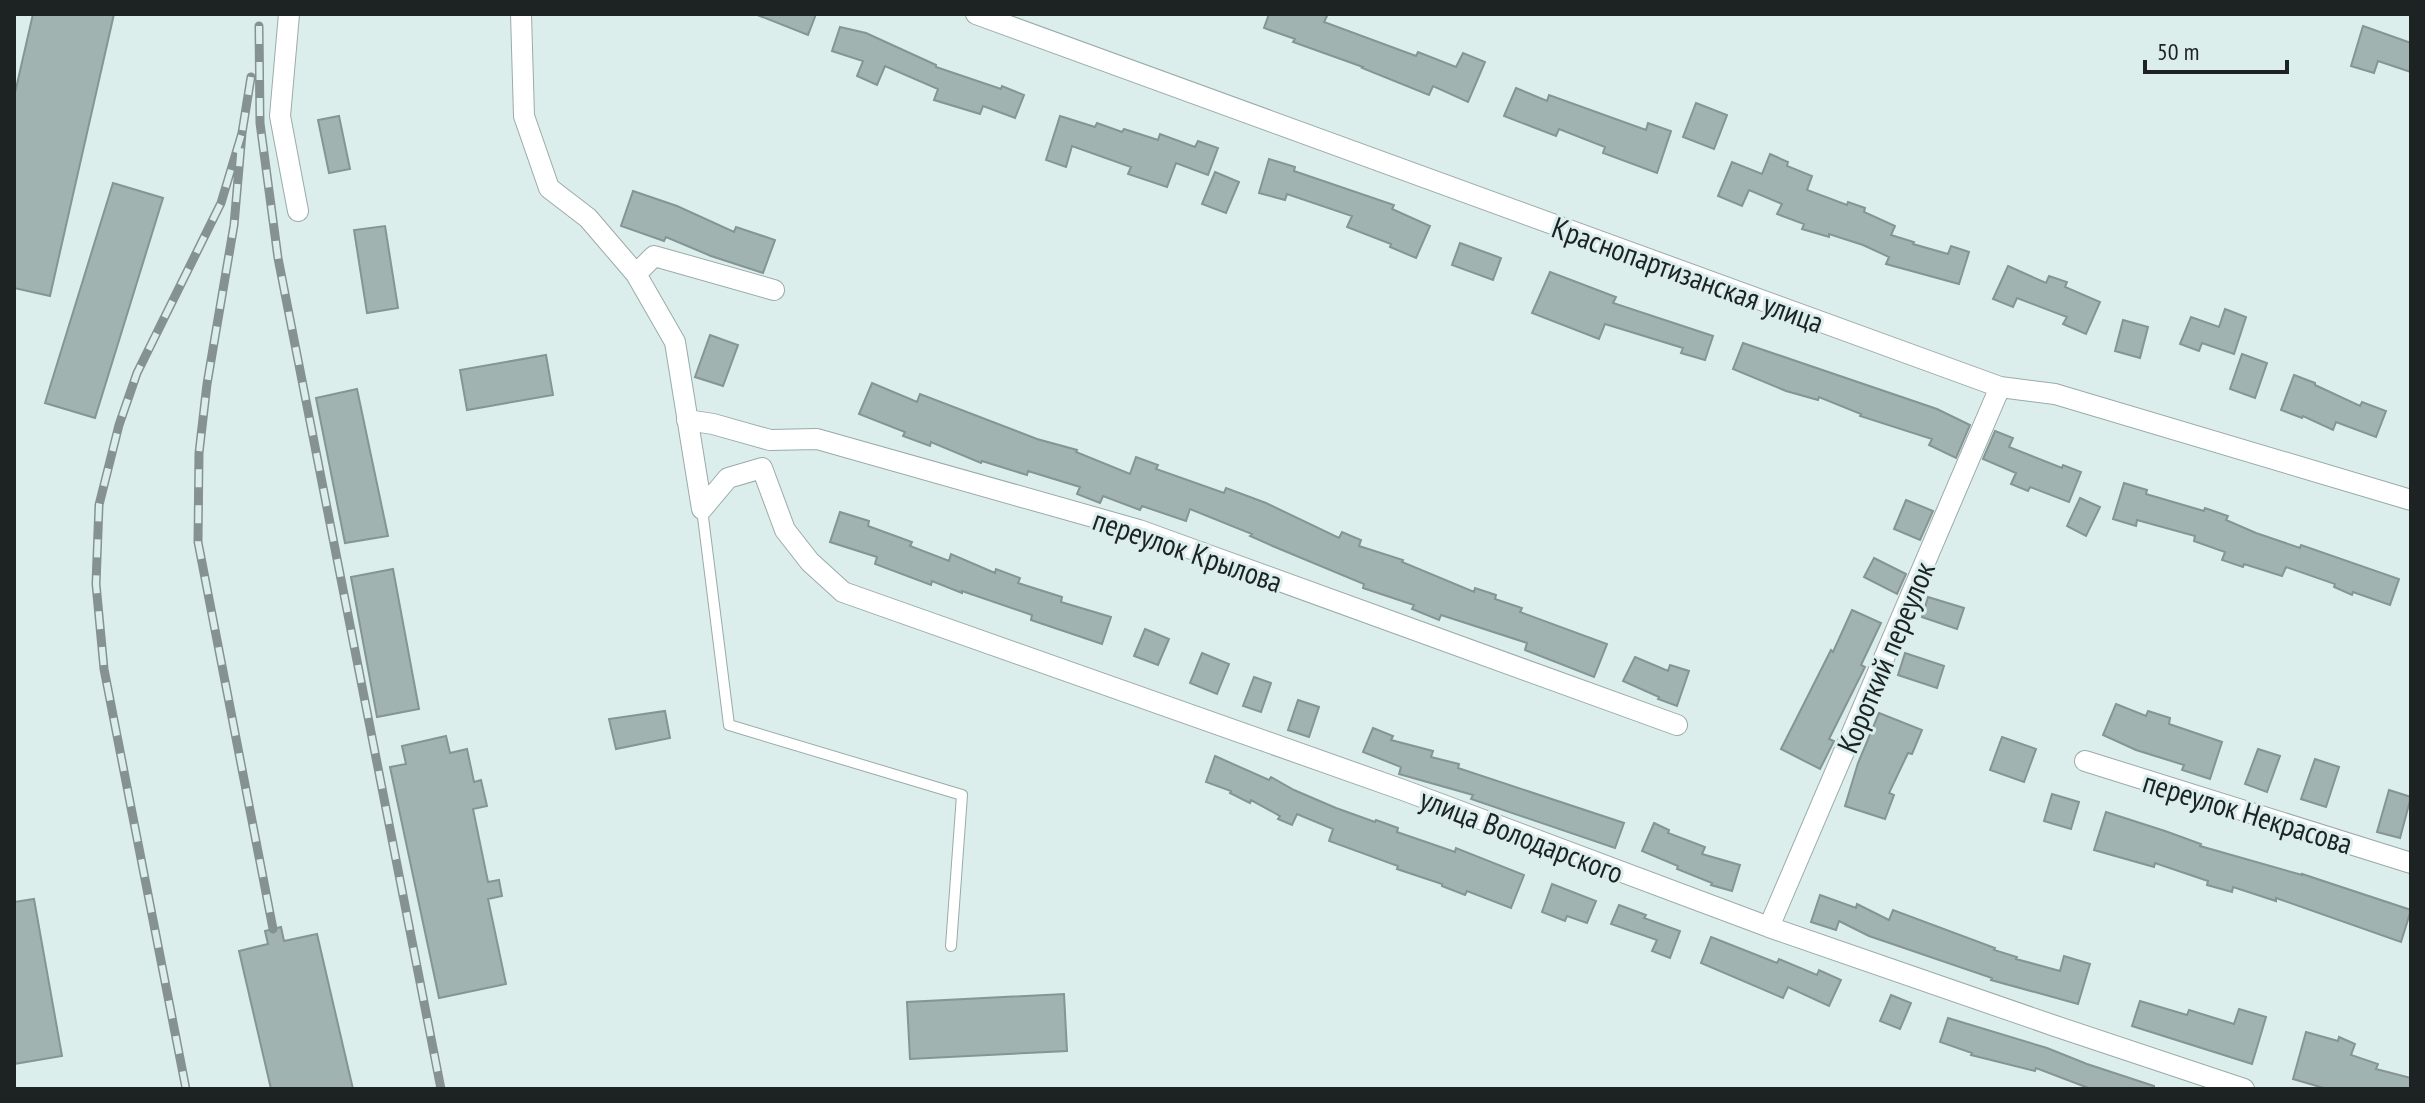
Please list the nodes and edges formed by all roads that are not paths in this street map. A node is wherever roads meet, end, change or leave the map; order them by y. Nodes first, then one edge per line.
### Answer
1 (289, 14) edge
2 (521, 14) edge
3 (976, 14) edge
4 (298, 211) dead end
5 (636, 274) junction
6 (774, 290) dead end
7 (2000, 387) junction
8 (687, 420) junction
9 (770, 440) junction
10 (762, 468) junction
11 (2411, 500) edge
12 (702, 509) junction
13 (1677, 725) dead end
14 (2085, 761) dead end
15 (2411, 863) edge
16 (1769, 927) junction
17 (951, 946) dead end
18 (2244, 1089) edge

1 - 4 street
2 - 5 street
3 - 7 street, Краснопартизанская улица
5 - 6 street
5 - 8 street
7 - 11 street, Краснопартизанская улица
7 - 16 street, Короткий переулок
8 - 9 street, переулок Крылова
8 - 12 street
9 - 10 street
9 - 13 street, переулок Крылова
10 - 12 street
10 - 16 street, улица Володарского
12 - 17 lane
14 - 15 street, переулок Некрасова
16 - 18 street, улица Володарского

